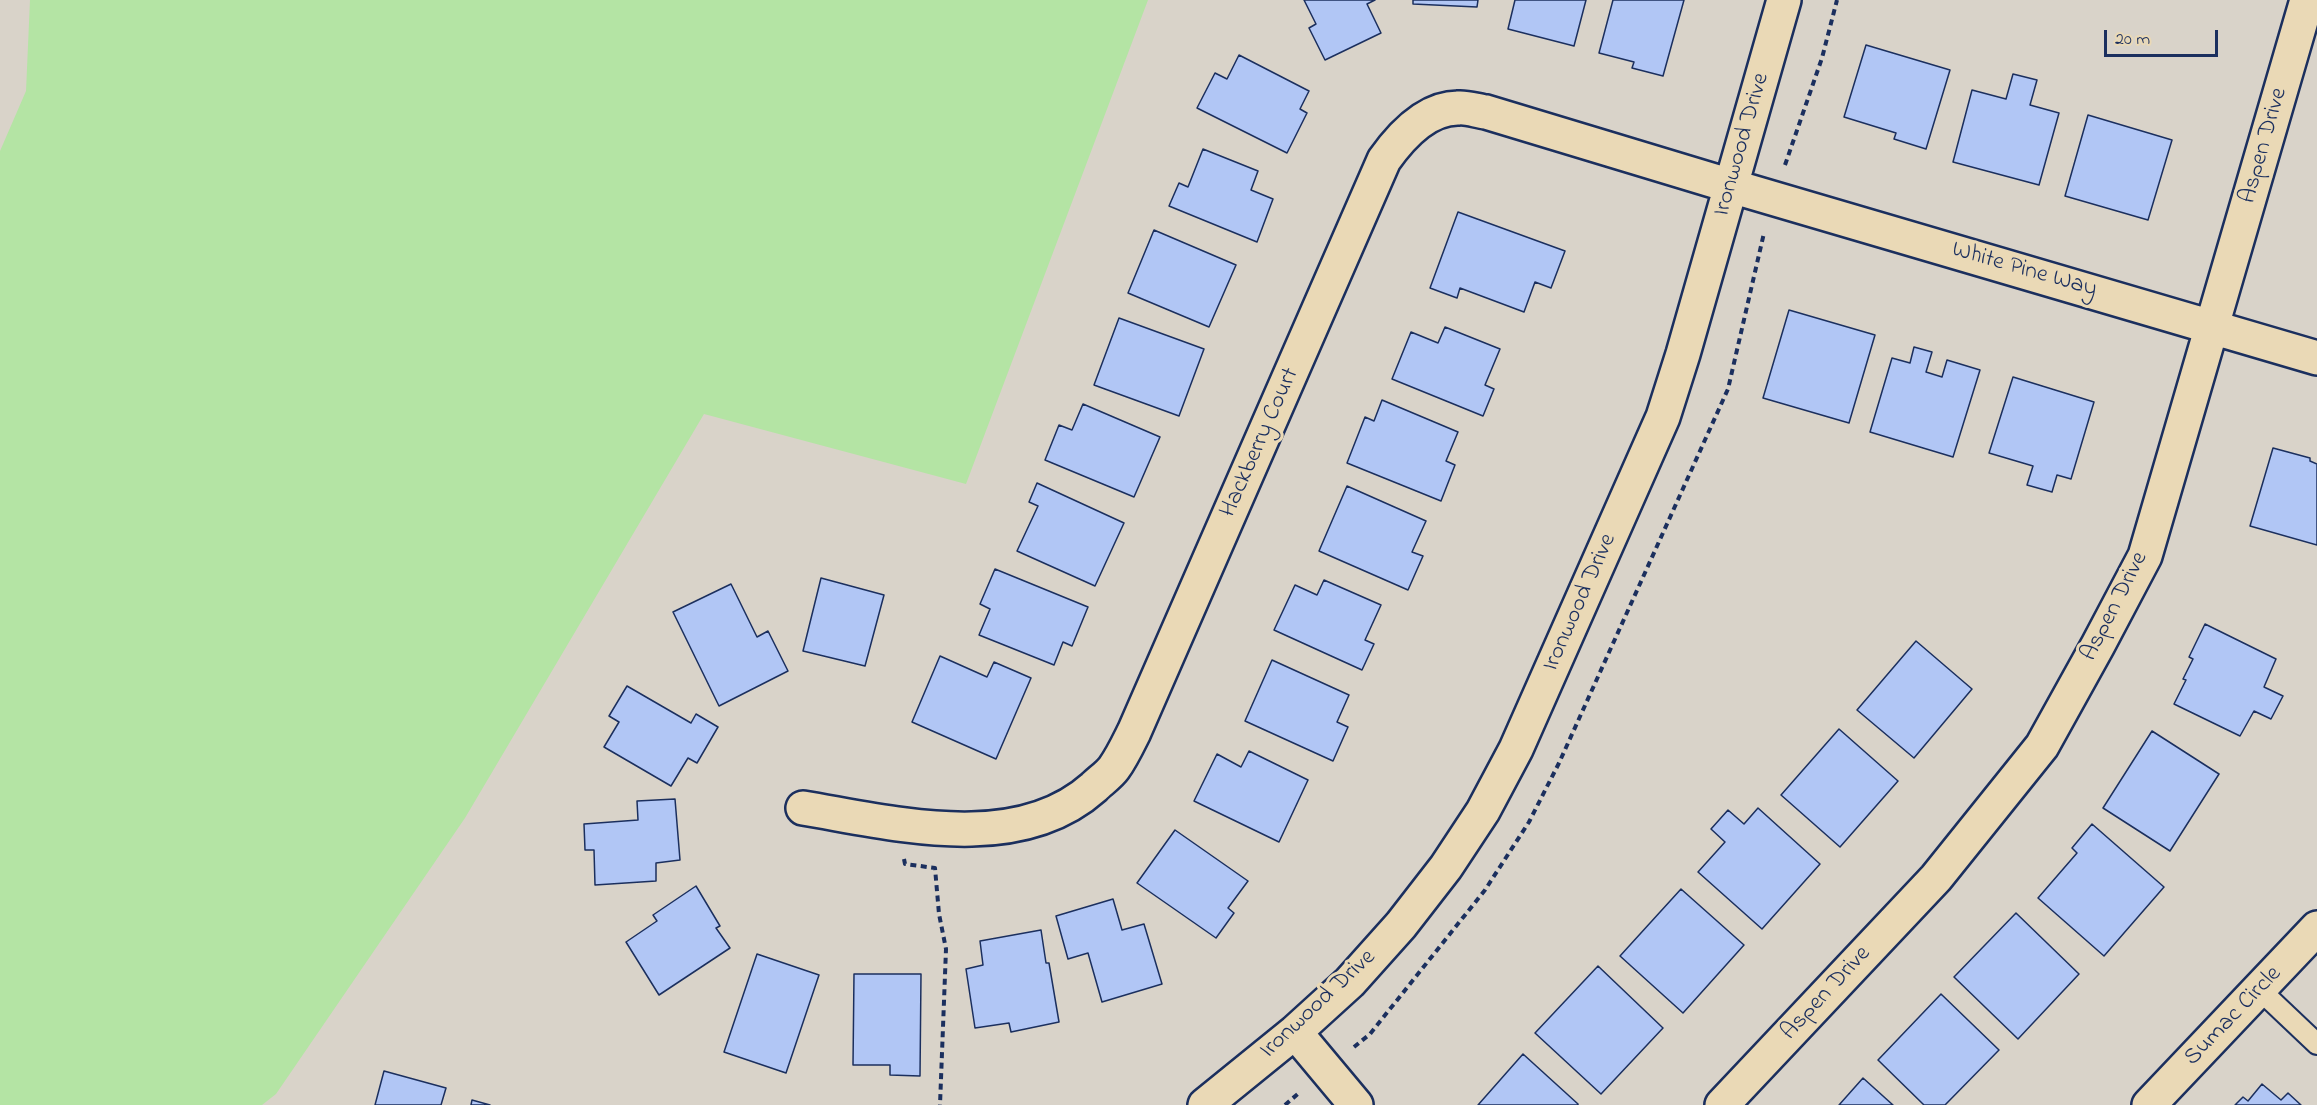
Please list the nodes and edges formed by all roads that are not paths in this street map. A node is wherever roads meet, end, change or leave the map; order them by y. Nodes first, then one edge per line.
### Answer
1 (1784, 0) edge
2 (2307, 0) edge
3 (1731, 186) junction
4 (2213, 326) junction
5 (2317, 358) edge
6 (802, 808) dead end
7 (2317, 928) edge
8 (2260, 990) junction
9 (1295, 1032) junction
10 (2317, 1044) edge
11 (1205, 1105) edge
12 (1356, 1105) edge
13 (1722, 1105) edge
14 (2149, 1105) edge

1 - 3 street, Ironwood Drive
2 - 4 street, Aspen Drive
3 - 4 street, White Pine Way
3 - 6 street, Hackberry Court
3 - 9 street, Ironwood Drive
4 - 5 street, White Pine Way
4 - 13 street, Aspen Drive
7 - 8 street, Sumac Circle
8 - 10 lane
8 - 14 street, Sumac Circle
9 - 11 street, Ironwood Drive
9 - 12 street

